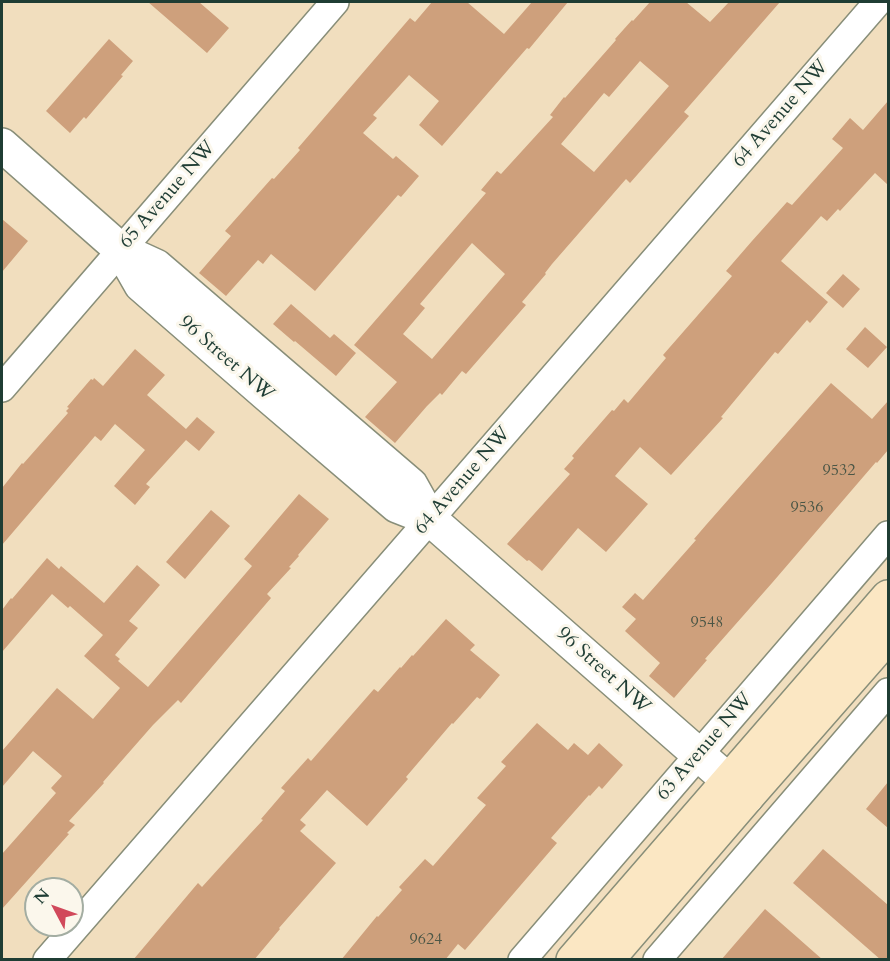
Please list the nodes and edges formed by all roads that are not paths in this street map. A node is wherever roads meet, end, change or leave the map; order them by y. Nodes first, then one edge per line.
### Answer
1 (335, 2) edge
2 (878, 2) edge
3 (2, 145) edge
4 (121, 250) junction
5 (2, 388) edge
6 (430, 519) junction
7 (888, 535) edge
8 (888, 597) edge
9 (888, 636) edge
10 (888, 692) edge
11 (698, 755) junction
12 (738, 789) junction
13 (776, 822) junction
14 (47, 960) edge
15 (522, 960) edge
16 (573, 960) edge
17 (607, 960) edge
18 (657, 960) edge

1 - 4 street, 65 Avenue NW
2 - 6 street, 64 Avenue NW
3 - 4 street, 96 Street NW
4 - 5 street, 65 Avenue NW
4 - 6 street, 96 Street NW
6 - 11 street, 96 Street NW
6 - 14 street, 64 Avenue NW
7 - 11 street, 63 Avenue NW
8 - 12 main road, 63 Avenue NW
9 - 12 main road, 63 Avenue NW
10 - 13 street
11 - 12 street, 96 Street NW
11 - 15 street, 63 Avenue NW
12 - 13 street, 96 Street NW
12 - 16 main road, 63 Avenue NW
12 - 17 main road, 63 Avenue NW
13 - 18 street

